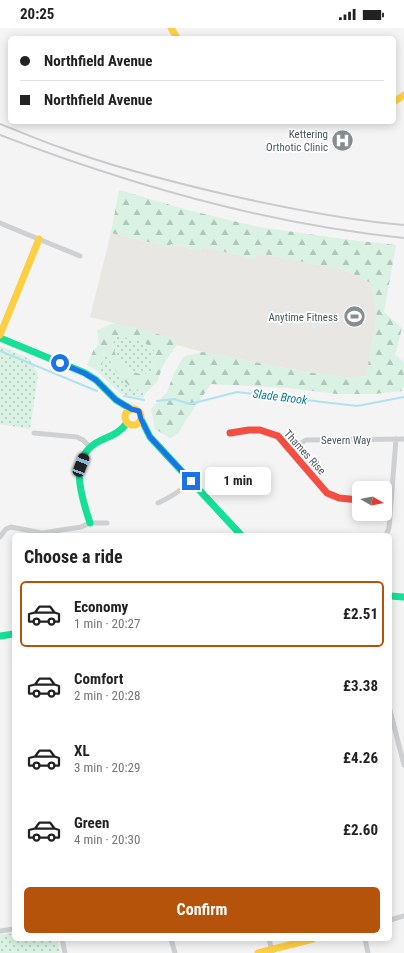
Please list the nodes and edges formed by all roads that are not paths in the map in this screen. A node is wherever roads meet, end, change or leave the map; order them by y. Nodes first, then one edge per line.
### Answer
1 (0, 222) edge
2 (39, 238) junction
3 (80, 256) dead end
4 (0, 337) edge
5 (116, 400) junction
6 (131, 409) junction
7 (125, 415) junction
8 (139, 422) junction
9 (127, 424) junction
10 (34, 433) dead end
11 (230, 433) dead end
12 (396, 439) junction
13 (404, 439) edge
14 (90, 447) junction
15 (291, 451) junction
16 (191, 481) junction
17 (352, 499) edge
18 (158, 502) dead end
19 (90, 523) junction
20 (107, 523) dead end
21 (240, 533) edge
22 (387, 533) edge
23 (0, 537) edge
24 (392, 596) edge
25 (404, 597) edge
26 (12, 634) edge
27 (0, 636) edge
28 (392, 718) edge
29 (404, 765) edge
30 (404, 916) edge
31 (392, 919) edge
32 (12, 929) edge
33 (0, 931) edge
34 (62, 941) edge
35 (172, 941) edge
36 (270, 941) edge
37 (306, 941) edge
38 (365, 941) edge
39 (272, 951) edge
40 (65, 953) edge
41 (175, 953) edge
42 (258, 953) edge
43 (368, 953) edge

1 - 2 street
2 - 3 street
2 - 4 street
4 - 5 street
5 - 6 street
5 - 7 street
6 - 7 street
6 - 8 street
7 - 9 street
8 - 9 street
8 - 16 street
9 - 14 street
10 - 14 street
11 - 15 street, Thames Rise
12 - 13 street, Severn Way
12 - 15 street, Severn Way
12 - 22 street
14 - 19 street
15 - 17 street, Thames Rise
16 - 18 street
16 - 21 street
19 - 20 street
19 - 23 street
24 - 25 street
26 - 27 street
28 - 29 street
30 - 31 street
32 - 33 street
34 - 40 street
35 - 41 street
36 - 39 street
37 - 39 street
38 - 43 street
39 - 42 street

